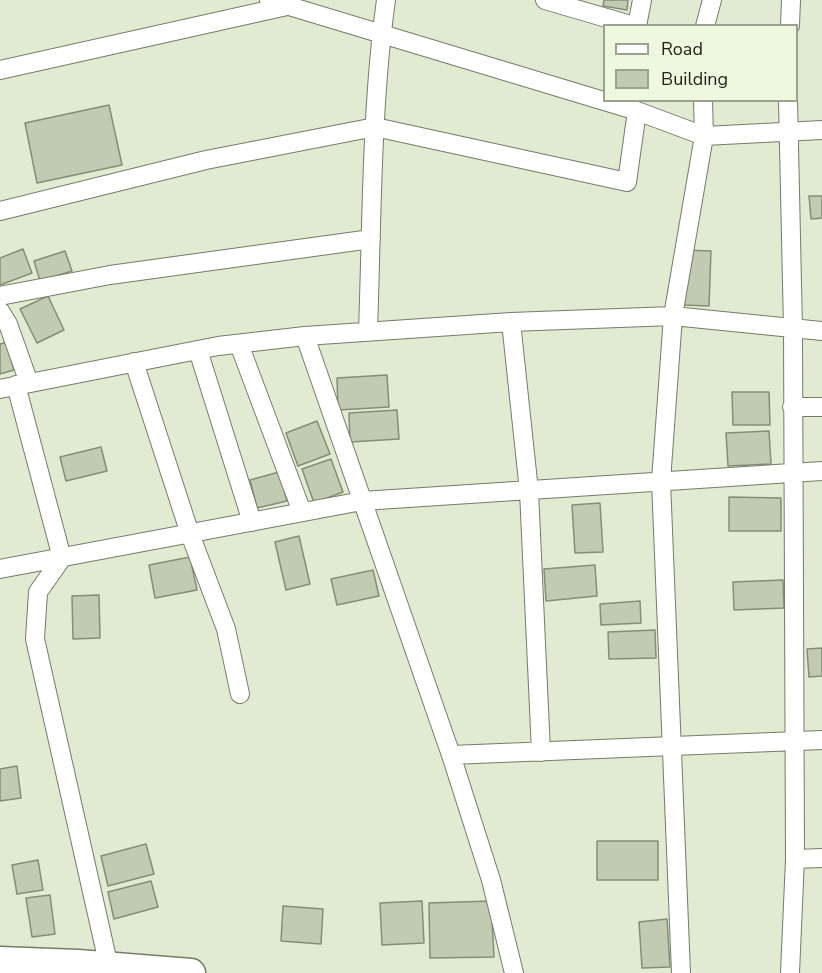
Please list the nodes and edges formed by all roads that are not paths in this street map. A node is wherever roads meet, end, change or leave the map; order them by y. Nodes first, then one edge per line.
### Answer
1 (269, 0) edge
2 (386, 0) edge
3 (545, 0) edge
4 (642, 0) edge
5 (712, 0) edge
6 (791, 0) edge
7 (288, 6) junction
8 (628, 24) edge
9 (636, 24) edge
10 (706, 24) edge
11 (790, 24) edge
12 (381, 34) junction
13 (0, 70) edge
14 (603, 101) edge
15 (607, 102) edge
16 (703, 102) edge
17 (789, 102) edge
18 (637, 111) junction
19 (375, 127) junction
20 (822, 130) edge
21 (788, 132) junction
22 (704, 136) junction
23 (0, 211) edge
24 (371, 239) junction
25 (0, 296) edge
26 (0, 311) edge
27 (673, 316) junction
28 (511, 322) junction
29 (793, 329) junction
30 (368, 331) junction
31 (822, 331) edge
32 (304, 336) junction
33 (239, 344) junction
34 (198, 350) junction
35 (135, 362) junction
36 (15, 385) edge
37 (792, 407) junction
38 (822, 407) edge
39 (822, 471) edge
40 (793, 473) junction
41 (661, 481) junction
42 (529, 491) junction
43 (362, 501) junction
44 (302, 512) junction
45 (252, 522) junction
46 (190, 534) junction
47 (62, 558) junction
48 (0, 569) edge
49 (240, 694) dead end
50 (822, 740) edge
51 (794, 741) junction
52 (672, 747) junction
53 (541, 752) junction
54 (451, 755) junction
55 (822, 858) edge
56 (795, 859) junction
57 (0, 961) edge
58 (109, 967) junction
59 (191, 973) edge
60 (514, 973) edge
61 (681, 973) edge
62 (790, 973) edge

1 - 7 street
2 - 12 street
3 - 8 street
4 - 9 street
5 - 10 street
6 - 11 street
7 - 12 street
7 - 13 street
12 - 14 street
12 - 19 street
15 - 18 street
16 - 22 street
17 - 21 street
18 - 19 street
18 - 22 street
19 - 23 street
19 - 24 street
20 - 21 street
21 - 22 street
21 - 29 street
22 - 27 street
24 - 25 street
24 - 30 street
26 - 36 street
27 - 28 street
27 - 29 street
27 - 41 street
28 - 30 street
28 - 42 street
29 - 31 street
29 - 37 street
30 - 32 street
32 - 33 street
32 - 43 street
33 - 34 street
33 - 44 street
34 - 35 street
34 - 45 street
35 - 36 street
35 - 46 street
36 - 47 street
37 - 38 street
37 - 40 street
39 - 40 street
40 - 41 street
40 - 51 street
41 - 42 street
41 - 52 street
42 - 43 street
42 - 53 street
43 - 44 street
43 - 54 street
44 - 45 street
45 - 46 street
46 - 47 street
46 - 49 street
47 - 48 street
47 - 58 street
50 - 51 street
51 - 52 street
51 - 56 street
52 - 53 street
52 - 61 street
53 - 54 street
54 - 60 street
55 - 56 street
56 - 62 street
57 - 58 main road
58 - 59 main road

